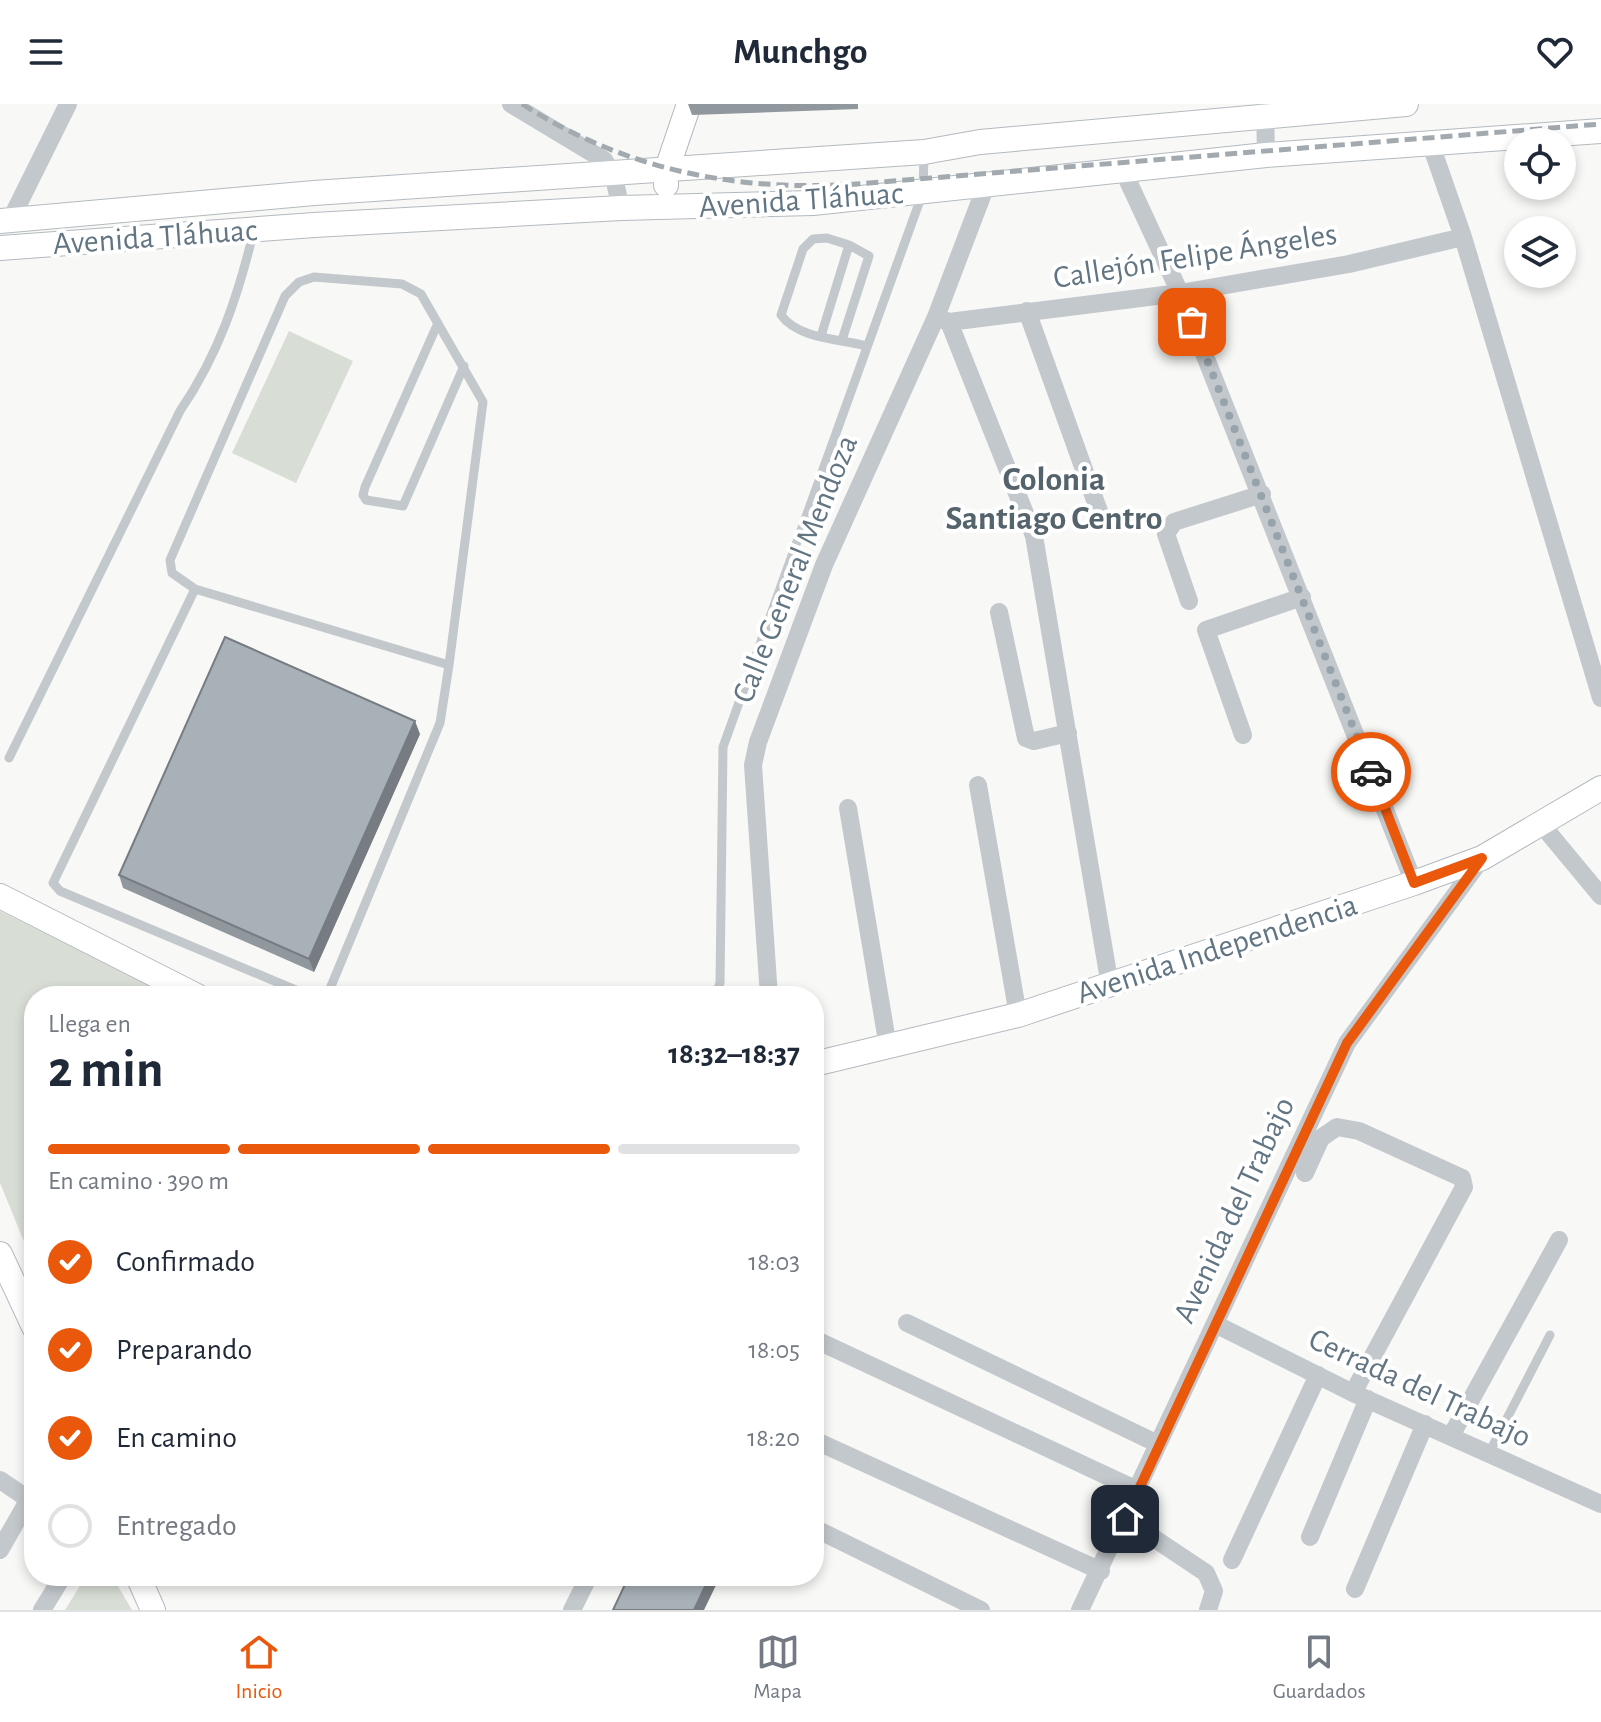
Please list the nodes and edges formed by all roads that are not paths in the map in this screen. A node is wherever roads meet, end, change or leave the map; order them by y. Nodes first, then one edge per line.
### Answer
1 (68, 104) edge
2 (511, 104) edge
3 (689, 104) edge
4 (1406, 104) edge
5 (1265, 109) edge
6 (1601, 131) edge
7 (1431, 145) junction
8 (924, 152) junction
9 (1266, 155) junction
10 (1122, 168) junction
11 (666, 172) junction
12 (613, 174) junction
13 (987, 183) junction
14 (923, 192) junction
15 (314, 193) junction
16 (621, 208) junction
17 (667, 208) junction
18 (5, 221) edge
19 (314, 225) junction
20 (254, 230) junction
21 (1463, 237) junction
22 (849, 245) junction
23 (0, 248) edge
24 (1180, 293) junction
25 (1027, 311) junction
26 (942, 319) junction
27 (438, 323) junction
28 (821, 336) junction
29 (842, 340) junction
30 (867, 346) junction
31 (464, 366) junction
32 (1262, 494) junction
33 (1100, 514) dead end
34 (195, 589) junction
35 (1302, 597) junction
36 (1189, 601) dead end
37 (999, 612) dead end
38 (449, 665) junction
39 (1601, 698) edge
40 (1068, 733) junction
41 (1243, 735) dead end
42 (9, 758) dead end
43 (978, 785) dead end
44 (1601, 788) edge
45 (848, 808) dead end
46 (1542, 825) junction
47 (1482, 858) junction
48 (1414, 883) junction
49 (0, 896) edge
50 (1601, 896) edge
51 (177, 986) edge
52 (286, 986) edge
53 (331, 986) edge
54 (719, 986) edge
55 (768, 986) edge
56 (1110, 986) junction
57 (1018, 1015) junction
58 (888, 1047) junction
59 (824, 1062) edge
60 (1305, 1173) dead end
61 (1559, 1240) dead end
62 (0, 1254) edge
63 (24, 1306) edge
64 (907, 1323) dead end
65 (1215, 1324) junction
66 (1550, 1335) dead end
67 (824, 1344) edge
68 (1318, 1375) junction
69 (1360, 1396) junction
70 (1425, 1424) junction
71 (1451, 1436) junction
72 (1158, 1444) junction
73 (824, 1445) edge
74 (1488, 1455) junction
75 (0, 1480) edge
76 (1137, 1490) junction
77 (24, 1496) edge
78 (1601, 1504) edge
79 (24, 1513) edge
80 (1125, 1519) junction
81 (824, 1533) edge
82 (1310, 1537) dead end
83 (0, 1550) edge
84 (1232, 1560) dead end
85 (1101, 1571) junction
86 (57, 1586) edge
87 (142, 1586) edge
88 (584, 1586) edge
89 (1355, 1589) dead end
90 (42, 1610) edge
91 (153, 1610) edge
92 (572, 1610) edge
93 (981, 1610) edge
94 (1080, 1610) edge
95 (1208, 1610) edge

1 - 18 street
2 - 12 street
3 - 11 main road
4 - 5 main road, Avenida Tláhuac
5 - 8 main road, Avenida Tláhuac
5 - 9 street
6 - 7 main road, Avenida Tláhuac
7 - 9 main road, Avenida Tláhuac
7 - 21 street
8 - 11 main road, Avenida Tláhuac
8 - 14 lane
9 - 10 main road, Avenida Tláhuac
10 - 13 main road, Avenida Tláhuac
10 - 24 street
11 - 12 main road, Avenida Tláhuac
11 - 17 main road
12 - 15 main road, Avenida Tláhuac
12 - 16 street
13 - 14 main road, Avenida Tláhuac
13 - 26 street, Calle General Mendoza
14 - 17 main road, Avenida Tláhuac
14 - 30 lane
15 - 18 main road, Avenida Tláhuac
15 - 19 main road
16 - 17 main road, Avenida Tláhuac
16 - 19 main road, Avenida Tláhuac
19 - 20 main road, Avenida Tláhuac
20 - 23 main road, Avenida Tláhuac
20 - 42 lane
21 - 24 street, Callejón Felipe Ángeles
21 - 39 street
22 - 28 lane
22 - 28 lane
22 - 29 lane
24 - 25 street, Callejón Felipe Ángeles
24 - 32 street
25 - 26 street, Callejón Felipe Ángeles
25 - 33 street
26 - 40 street
26 - 55 street, Calle General Mendoza
27 - 31 lane
27 - 31 lane
27 - 34 lane
28 - 29 lane
29 - 30 lane
30 - 54 lane
31 - 38 lane
32 - 35 street
32 - 36 street
34 - 38 lane
34 - 52 lane
35 - 41 street
35 - 48 street
37 - 40 street
38 - 53 lane
40 - 56 street
43 - 57 street
44 - 46 main road, Avenida Independencia
45 - 58 street
46 - 47 main road, Avenida Independencia
46 - 50 street
47 - 48 main road, Avenida Independencia
47 - 65 street, Avenida del Trabajo
48 - 56 main road, Avenida Independencia
49 - 51 main road
56 - 57 main road, Avenida Independencia
57 - 58 main road, Avenida Independencia
58 - 59 main road, Avenida Independencia
60 - 69 street
61 - 71 street
62 - 63 main road
64 - 72 street
65 - 68 street, Cerrada del Trabajo
65 - 72 street, Avenida del Trabajo
66 - 74 lane
67 - 76 street
68 - 69 street, Cerrada del Trabajo
68 - 84 street
69 - 70 street, Cerrada del Trabajo
69 - 82 street
70 - 71 street, Cerrada del Trabajo
70 - 89 street
71 - 74 street, Cerrada del Trabajo
72 - 76 street, Avenida del Trabajo
73 - 85 street
74 - 78 street, Cerrada del Trabajo
75 - 77 street
76 - 80 street, Avenida del Trabajo
79 - 83 street
80 - 85 street, Avenida del Trabajo
80 - 95 street
81 - 93 street
85 - 94 street, Avenida del Trabajo
86 - 90 street
87 - 91 main road
88 - 92 street

